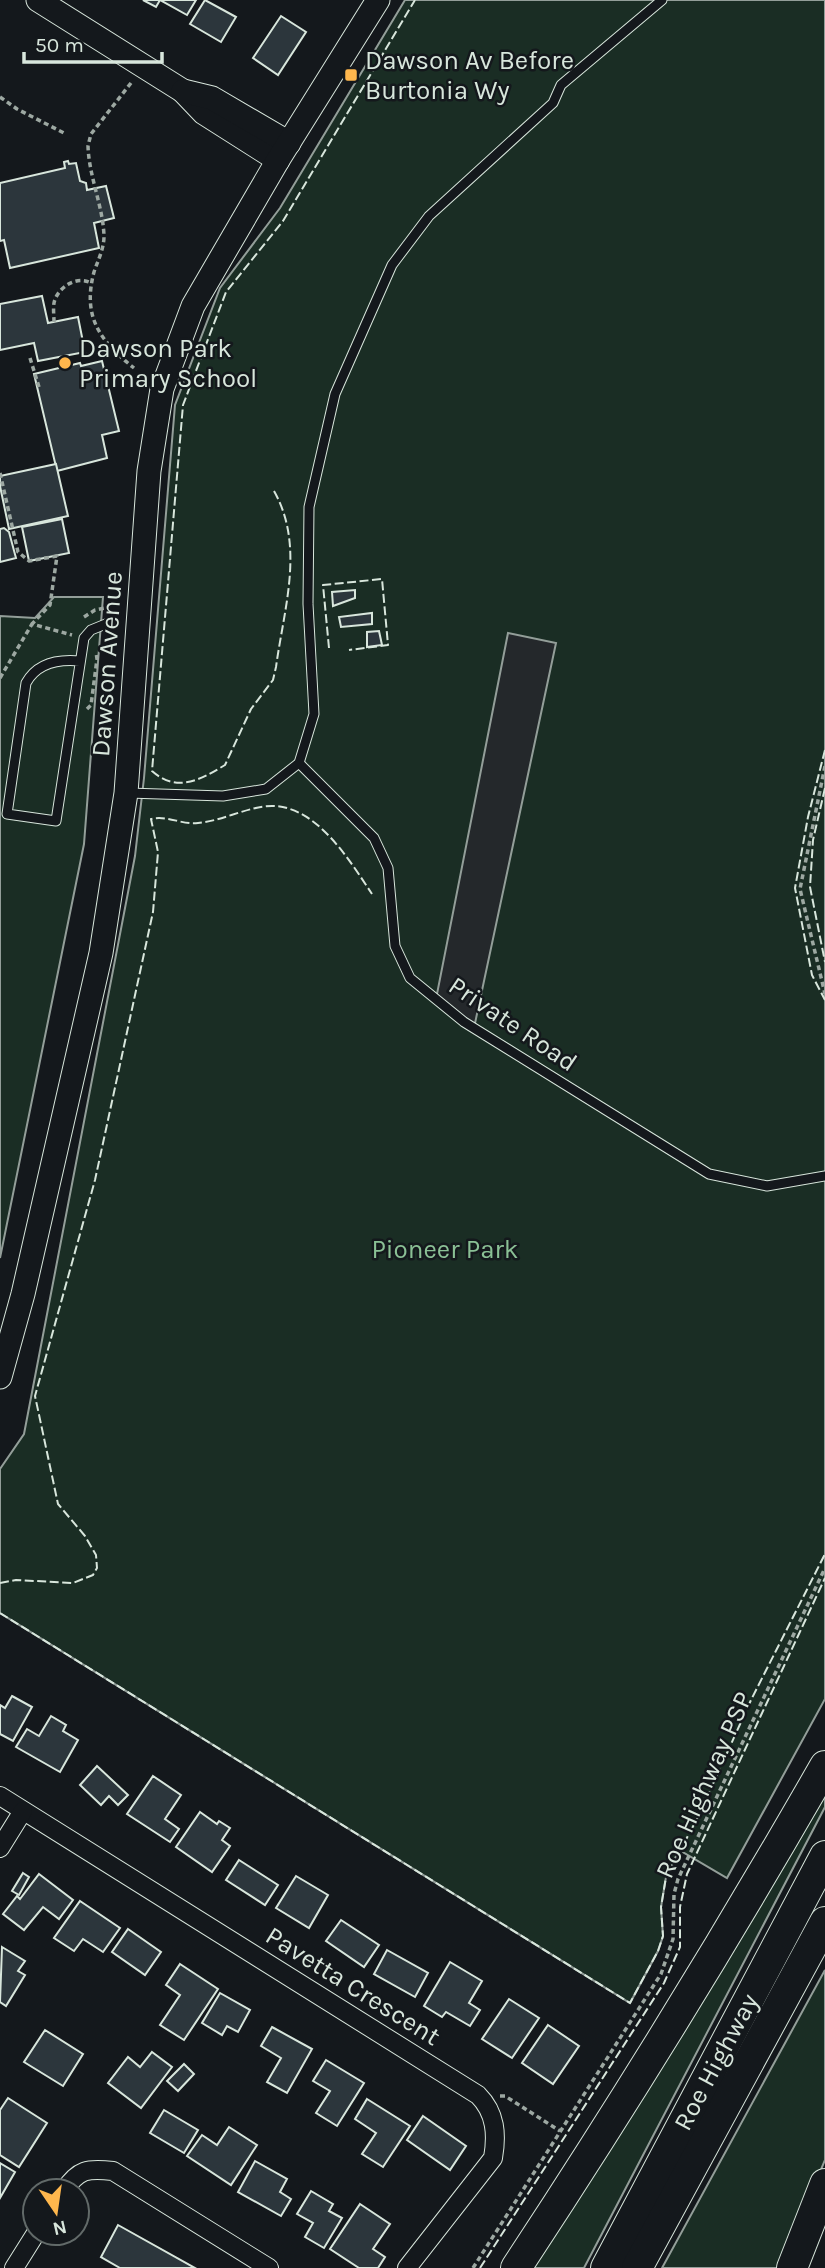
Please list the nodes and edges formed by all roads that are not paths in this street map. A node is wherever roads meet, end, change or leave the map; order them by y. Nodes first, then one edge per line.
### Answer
1 (38, 0) edge
2 (378, 0) edge
3 (662, 0) edge
4 (284, 152) junction
5 (113, 621) dead end
6 (80, 661) junction
7 (299, 763) junction
8 (126, 793) junction
9 (825, 1176) edge
10 (5, 1338) edge
11 (0, 1377) edge
12 (825, 1766) edge
13 (0, 1796) edge
14 (23, 1811) junction
15 (0, 1848) edge
16 (825, 1856) edge
17 (825, 1922) edge
18 (74, 2177) edge
19 (825, 2184) edge
20 (27, 2247) edge
21 (14, 2268) edge
22 (269, 2268) edge
23 (407, 2268) edge
24 (516, 2268) edge
25 (606, 2268) edge
26 (637, 2268) edge
27 (792, 2268) edge

1 - 4 main road
2 - 4 main road, Dawson Avenue
3 - 7 lane
4 - 8 main road, Dawson Avenue
5 - 6 lane
6 - 6 lane
7 - 8 lane
7 - 9 lane, Private Road
8 - 10 main road, Dawson Avenue
10 - 11 main road, Dawson Avenue
12 - 24 highway
13 - 14 street, Pavetta Crescent
14 - 15 street
14 - 23 street, Pavetta Crescent
16 - 25 highway, Roe Highway
17 - 26 highway, Roe Highway
18 - 22 street
19 - 27 highway
20 - 21 street

